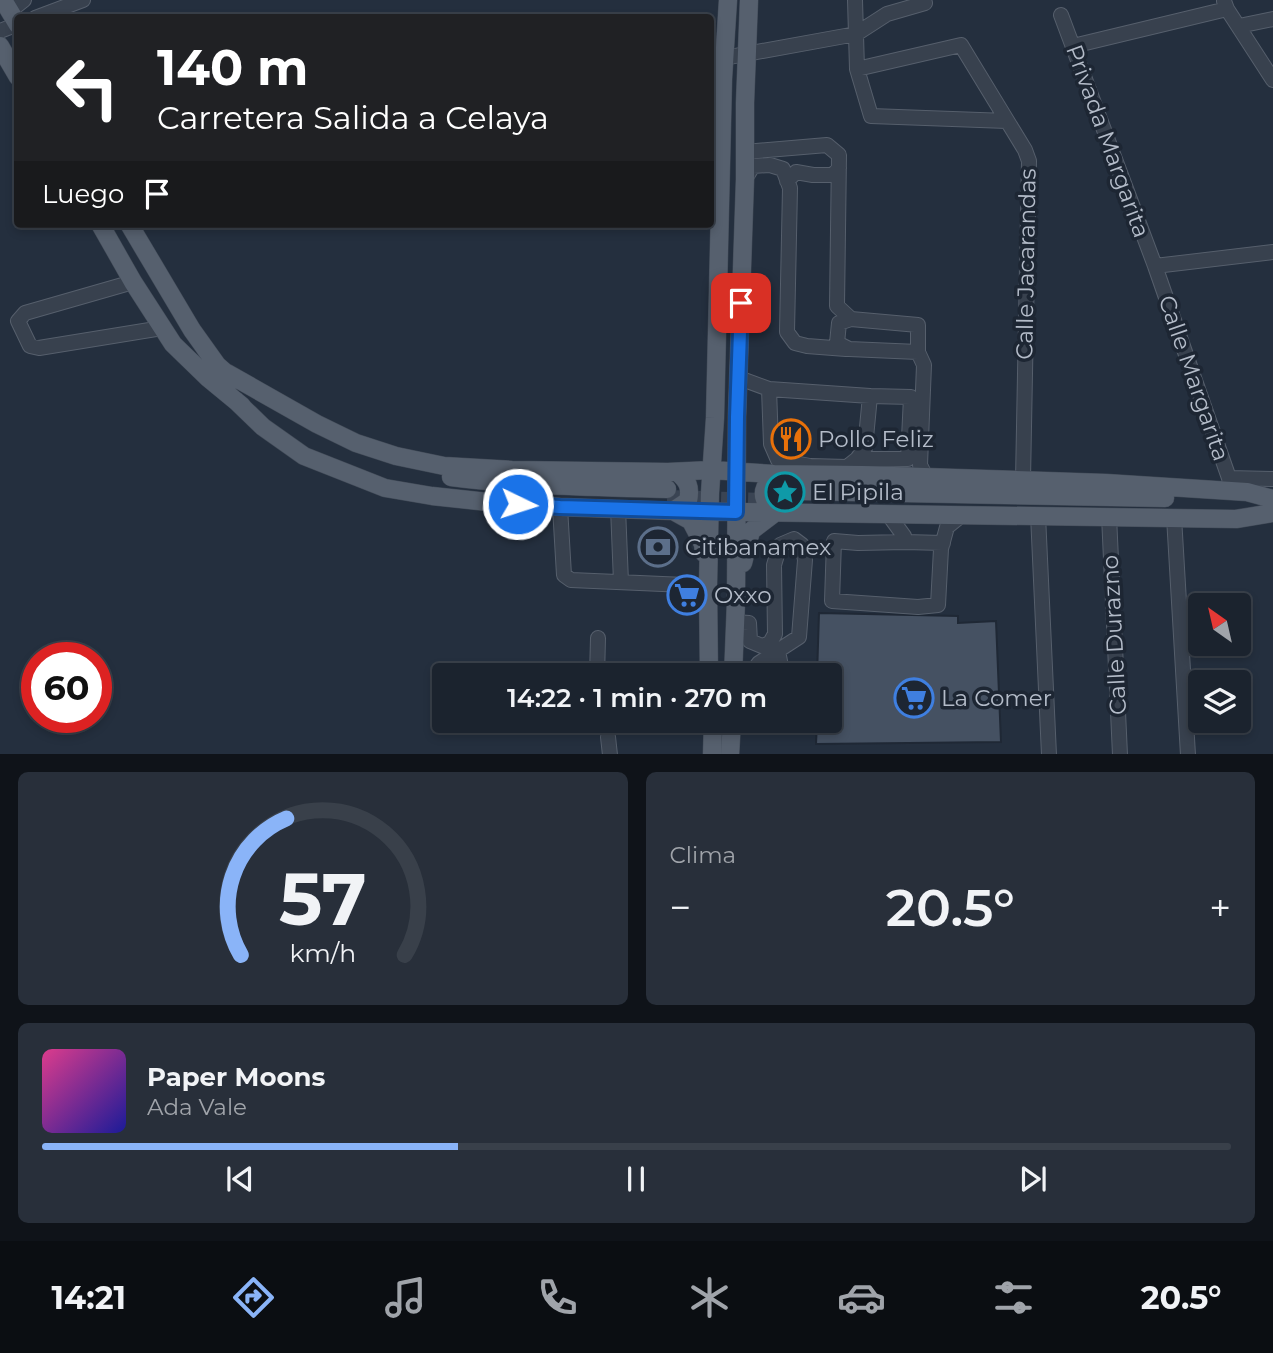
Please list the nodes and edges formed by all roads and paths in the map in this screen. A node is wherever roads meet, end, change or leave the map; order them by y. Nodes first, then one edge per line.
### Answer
1 (83, 0) edge
2 (728, 0) edge
3 (749, 0) edge
4 (855, 0) edge
5 (925, 3) dead end
6 (1225, 4) edge
7 (46, 14) edge
8 (14, 15) edge
9 (1061, 15) dead end
10 (1273, 19) edge
11 (1240, 26) junction
12 (0, 31) edge
13 (856, 34) junction
14 (0, 46) edge
15 (1073, 46) junction
16 (746, 54) junction
17 (724, 58) junction
18 (858, 69) junction
19 (14, 70) edge
20 (1273, 80) edge
21 (1007, 121) junction
22 (805, 147) junction
23 (745, 152) junction
24 (722, 153) junction
25 (839, 168) junction
26 (804, 173) junction
27 (745, 179) junction
28 (787, 181) junction
29 (102, 228) edge
30 (131, 228) edge
31 (1273, 252) edge
32 (1155, 266) junction
33 (133, 282) junction
34 (851, 319) junction
35 (162, 328) junction
36 (849, 349) junction
37 (918, 352) junction
38 (227, 373) junction
39 (739, 378) junction
40 (769, 389) junction
41 (870, 396) junction
42 (234, 400) junction
43 (737, 417) junction
44 (715, 418) junction
45 (860, 467) junction
46 (711, 470) junction
47 (737, 471) junction
48 (677, 472) junction
49 (774, 474) junction
50 (926, 477) junction
51 (1273, 479) edge
52 (1023, 480) junction
53 (1230, 484) junction
54 (669, 499) junction
55 (1273, 499) edge
56 (710, 502) junction
57 (560, 507) junction
58 (618, 508) junction
59 (736, 512) junction
60 (776, 512) junction
61 (1273, 513) edge
62 (888, 514) junction
63 (963, 514) junction
64 (1038, 515) junction
65 (1109, 516) junction
66 (1174, 517) junction
67 (905, 542) junction
68 (943, 543) junction
69 (621, 582) junction
70 (708, 586) junction
71 (736, 601) junction
72 (735, 622) junction
73 (598, 638) dead end
74 (750, 641) junction
75 (774, 647) junction
76 (597, 663) edge
77 (709, 663) edge
78 (733, 663) edge
79 (749, 663) edge
80 (759, 663) edge
81 (779, 663) edge
82 (713, 733) edge
83 (731, 733) edge
84 (608, 737) dead end
85 (610, 754) edge
86 (712, 754) edge
87 (730, 754) edge
88 (1049, 754) edge
89 (1120, 754) edge
90 (1188, 754) edge

1 - 7 street
2 - 17 main road
3 - 16 main road
4 - 13 street
5 - 13 street
6 - 11 street
6 - 15 street
8 - 12 street
9 - 15 street, Privada Margarita
10 - 11 street
11 - 20 street
13 - 16 street
13 - 18 street
14 - 19 main road
15 - 32 street, Privada Margarita
16 - 17 street
16 - 23 main road
17 - 24 main road
18 - 21 street
18 - 21 street, Calle Jacarandas
21 - 52 street, Calle Jacarandas
22 - 23 street
22 - 25 street
22 - 26 street
23 - 24 main road
23 - 27 main road
24 - 44 main road
25 - 26 street
25 - 34 street
26 - 28 street
27 - 28 street
27 - 39 main road
28 - 36 street
29 - 33 main road
30 - 38 main road
31 - 32 street
32 - 53 street, Calle Margarita
33 - 35 main road
33 - 35 street
34 - 36 street
34 - 37 street
35 - 42 main road
36 - 37 street
37 - 50 street
38 - 48 main road
38 - 54 main road
39 - 40 street
39 - 43 main road
40 - 41 street
40 - 45 street
41 - 45 street
41 - 45 street
42 - 54 main road
42 - 57 main road
43 - 47 main road
43 - 49 main road
44 - 46 main road
44 - 48 main road
45 - 49 main road
45 - 50 main road
46 - 47 main road
46 - 48 main road
46 - 56 main road
47 - 49 main road
47 - 59 main road
48 - 54 main road
49 - 60 main road
50 - 52 main road
51 - 53 street
52 - 53 main road
53 - 55 main road
54 - 56 main road
54 - 58 main road
54 - 70 main road
55 - 61 main road
56 - 59 main road
56 - 70 main road
57 - 58 main road
57 - 69 street
58 - 69 street
59 - 60 main road
59 - 71 main road
60 - 62 main road
60 - 71 main road
61 - 66 main road
62 - 63 main road
62 - 67 street
63 - 64 main road
63 - 68 street
64 - 65 main road
64 - 88 street
65 - 66 main road
65 - 89 street, Calle Durazno
66 - 90 street
67 - 68 street
67 - 68 street
69 - 70 street
70 - 77 main road
71 - 72 main road
72 - 74 street
72 - 78 main road
73 - 76 street
74 - 75 street
74 - 79 street
75 - 75 street
75 - 80 street
75 - 81 street
82 - 86 main road
83 - 87 main road
84 - 85 street

